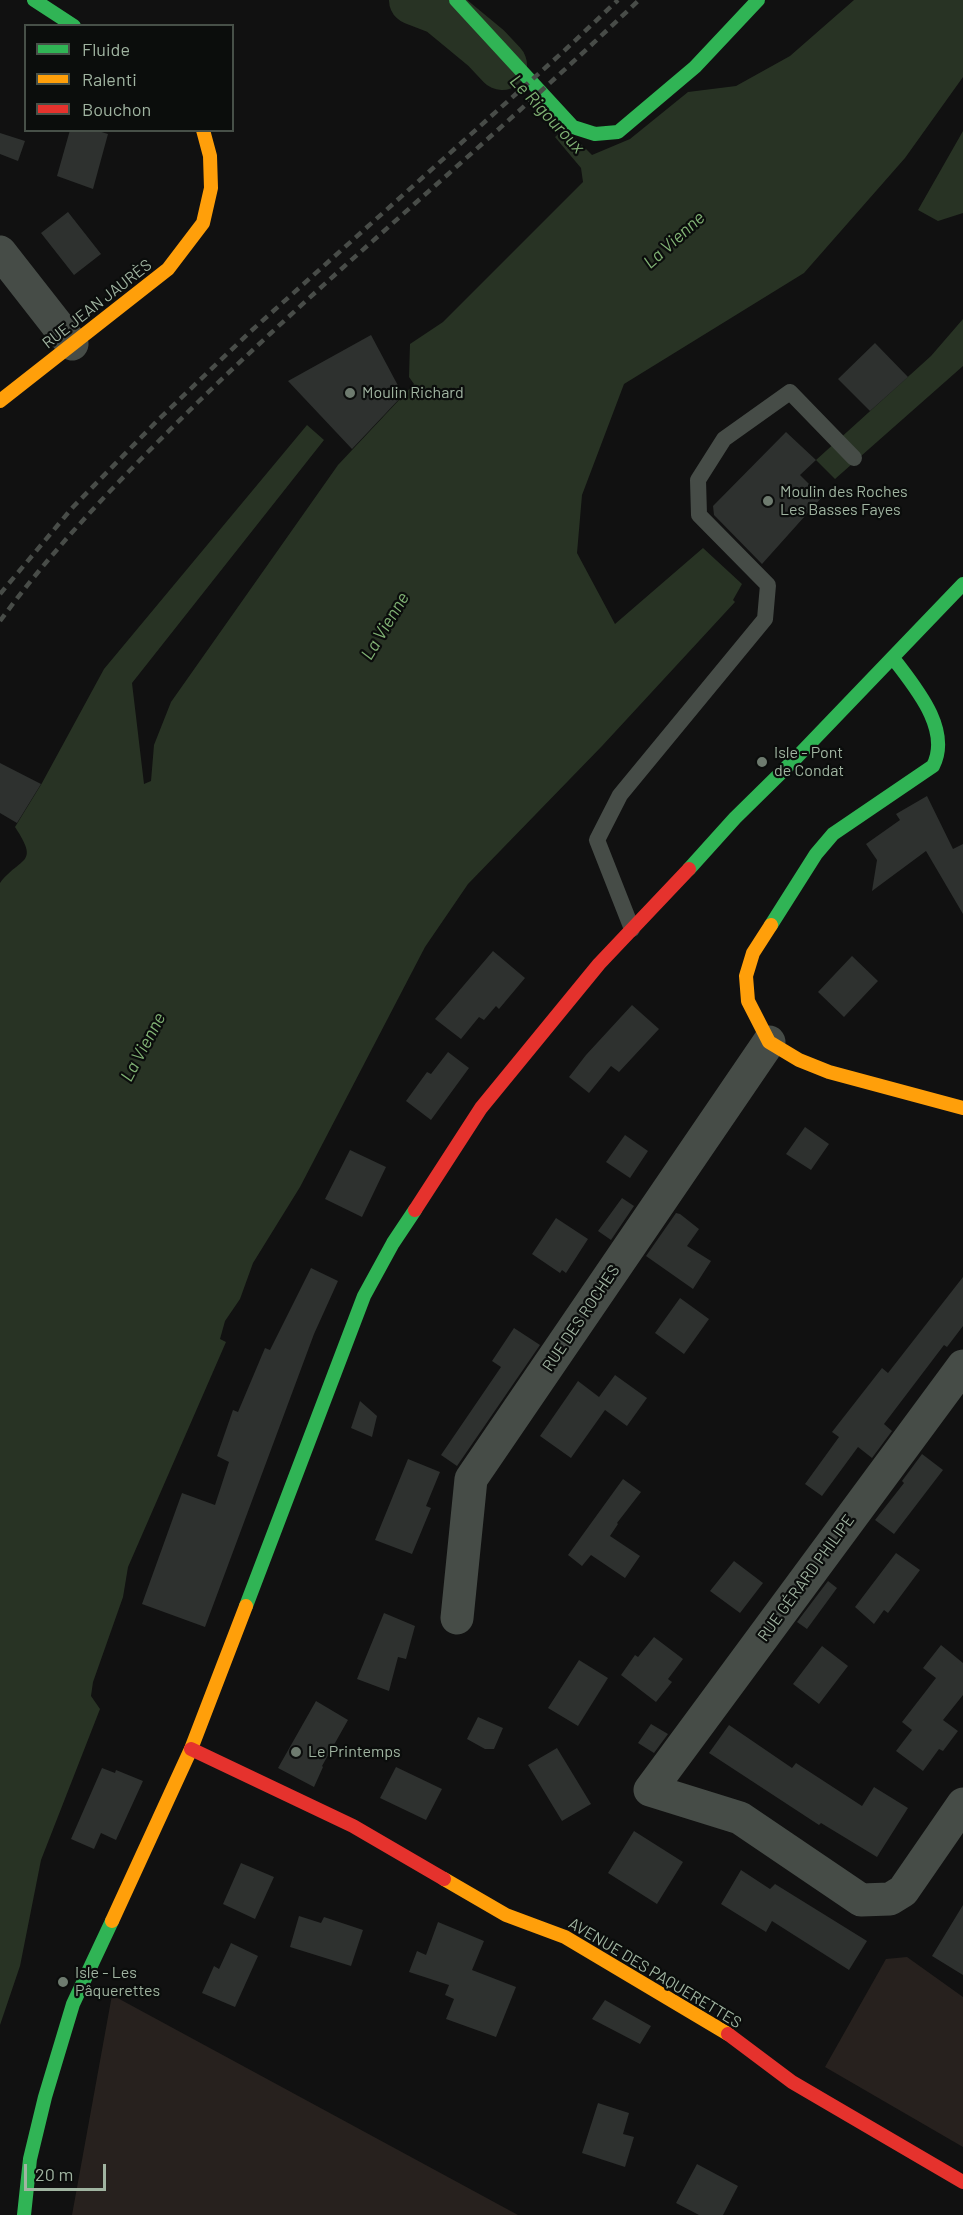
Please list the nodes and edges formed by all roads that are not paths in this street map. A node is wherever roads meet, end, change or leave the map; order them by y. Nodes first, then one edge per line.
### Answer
1 (34, 0) edge
2 (456, 0) edge
3 (758, 0) edge
4 (71, 24) edge
5 (203, 132) edge
6 (0, 252) edge
7 (72, 344) junction
8 (0, 401) edge
9 (854, 458) dead end
10 (963, 584) edge
11 (893, 658) junction
12 (632, 929) junction
13 (769, 1042) junction
14 (963, 1108) edge
15 (963, 1366) edge
16 (457, 1618) dead end
17 (191, 1749) junction
18 (963, 1804) edge
19 (963, 2182) edge
20 (24, 2215) edge

1 - 4 main road
2 - 3 main road
5 - 7 main road, RUE JEAN JAURÈS
6 - 7 street
7 - 8 main road, RUE JEAN JAURÈS
9 - 12 lane
10 - 11 main road
11 - 12 main road
11 - 13 main road
12 - 17 main road
13 - 14 main road
13 - 16 street, RUE DES ROCHES
15 - 18 street, RUE GÉRARD PHILIPE
17 - 19 main road, AVENUE DES PAQUERETTES
17 - 20 main road

